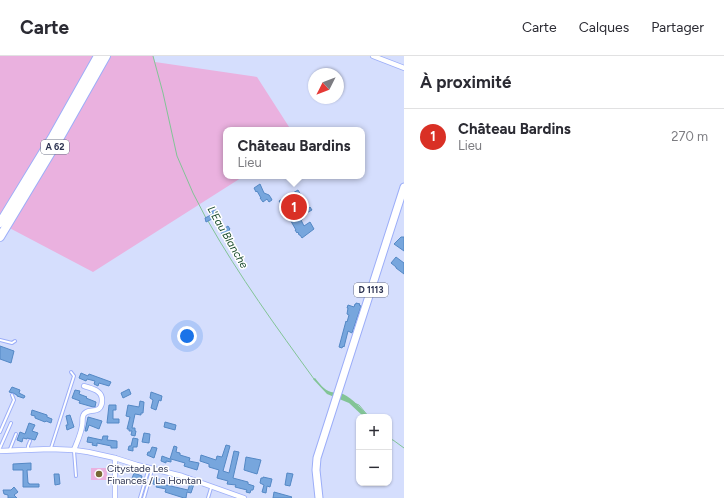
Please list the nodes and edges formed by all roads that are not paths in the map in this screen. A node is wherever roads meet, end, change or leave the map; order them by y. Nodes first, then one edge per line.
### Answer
1 (98, 56) edge
2 (106, 56) edge
3 (373, 56) edge
4 (404, 68) edge
5 (404, 187) edge
6 (0, 223) edge
7 (0, 236) edge
8 (0, 340) edge
9 (15, 341) dead end
10 (71, 372) dead end
11 (84, 386) dead end
12 (12, 395) dead end
13 (11, 423) dead end
14 (0, 432) edge
15 (16, 434) dead end
16 (30, 441) dead end
17 (0, 449) edge
18 (10, 450) junction
19 (28, 450) junction
20 (50, 450) junction
21 (74, 450) junction
22 (115, 458) junction
23 (151, 469) junction
24 (76, 476) dead end
25 (211, 486) junction
26 (115, 498) edge
27 (140, 498) edge
28 (144, 498) edge
29 (208, 498) edge
30 (244, 498) edge
31 (319, 498) edge

1 - 6 highway, A 62
2 - 7 highway, A 62
3 - 4 street
5 - 31 main road, D 1113
8 - 9 lane
10 - 20 lane
11 - 21 street
12 - 14 lane
13 - 17 lane
15 - 18 lane
16 - 19 lane
17 - 18 street
18 - 19 street
19 - 20 street
20 - 21 street
21 - 22 street
21 - 24 lane
22 - 23 street
22 - 26 street
23 - 25 street
23 - 27 lane
23 - 28 lane
25 - 29 lane
25 - 30 street

